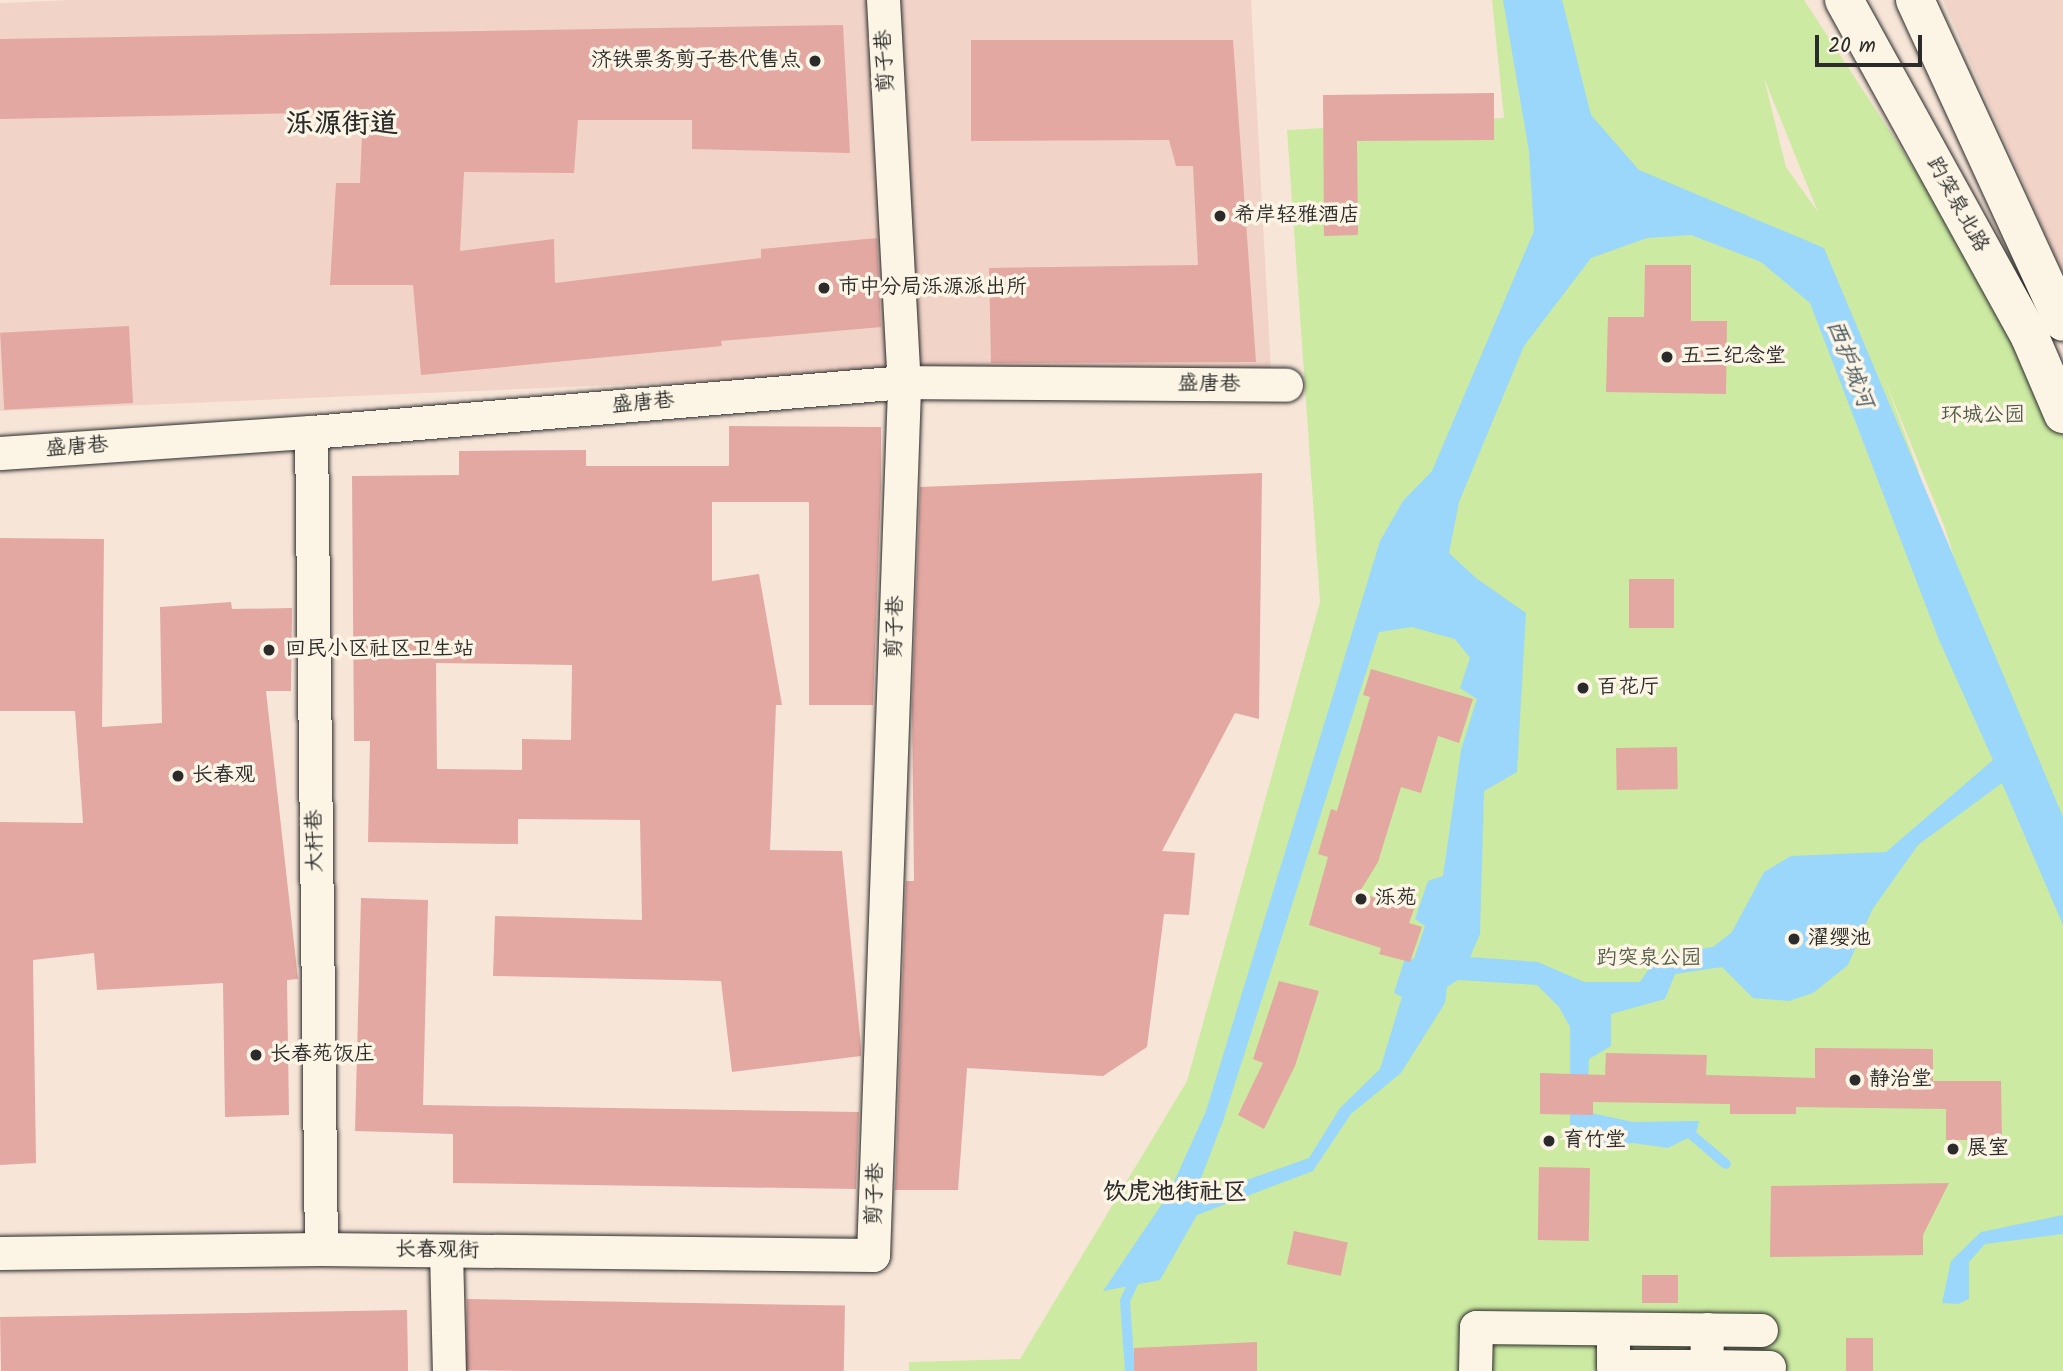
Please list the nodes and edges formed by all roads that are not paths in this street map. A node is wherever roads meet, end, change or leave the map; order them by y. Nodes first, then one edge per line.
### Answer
1 (883, 0) edge
2 (1844, 0) edge
3 (1915, 0) edge
4 (2063, 322) edge
5 (904, 382) junction
6 (1286, 385) dead end
7 (2063, 414) edge
8 (311, 432) junction
9 (0, 453) edge
10 (321, 1250) junction
11 (446, 1251) junction
12 (0, 1254) edge
13 (873, 1255) joint
14 (1613, 1329) junction
15 (1707, 1329) junction
16 (1761, 1330) dead end
17 (1706, 1366) junction
18 (1769, 1367) dead end
19 (449, 1371) edge
20 (1475, 1371) edge

1 - 5 street, 剪子巷
2 - 7 main road, 趵突泉北路
3 - 4 main road, 趵突泉北路
5 - 6 street, 盛唐巷
5 - 8 street, 盛唐巷
5 - 13 street, 剪子巷
8 - 9 street, 盛唐巷
8 - 10 street, 大杆巷
10 - 11 street, 长春观街
10 - 12 street, 长春观街
11 - 13 street, 长春观街
11 - 19 street
14 - 15 street
14 - 17 street
14 - 20 street
15 - 16 street
15 - 17 street
17 - 18 street

